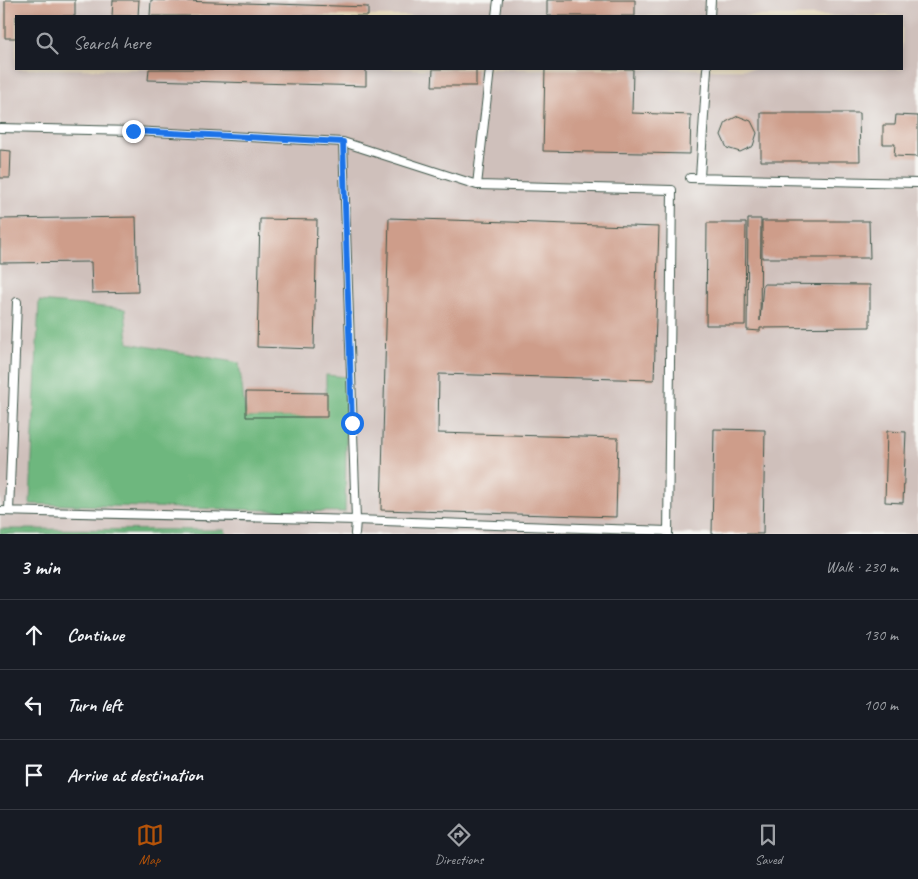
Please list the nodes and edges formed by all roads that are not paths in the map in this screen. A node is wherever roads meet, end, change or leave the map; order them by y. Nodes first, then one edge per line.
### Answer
1 (498, 0) edge
2 (711, 0) edge
3 (496, 15) edge
4 (710, 15) edge
5 (490, 70) edge
6 (707, 70) edge
7 (0, 128) edge
8 (343, 142) junction
9 (700, 177) junction
10 (690, 178) dead end
11 (918, 183) edge
12 (477, 185) junction
13 (17, 302) dead end
14 (0, 511) edge
15 (9, 511) junction
16 (356, 520) junction
17 (668, 532) edge
18 (355, 534) edge

1 - 3 lane
2 - 4 lane
5 - 12 lane
6 - 9 lane
7 - 8 lane
8 - 12 lane
8 - 16 lane
9 - 10 lane
9 - 11 lane
12 - 17 lane
13 - 15 lane
14 - 15 lane
15 - 16 lane
16 - 17 lane
16 - 18 lane

